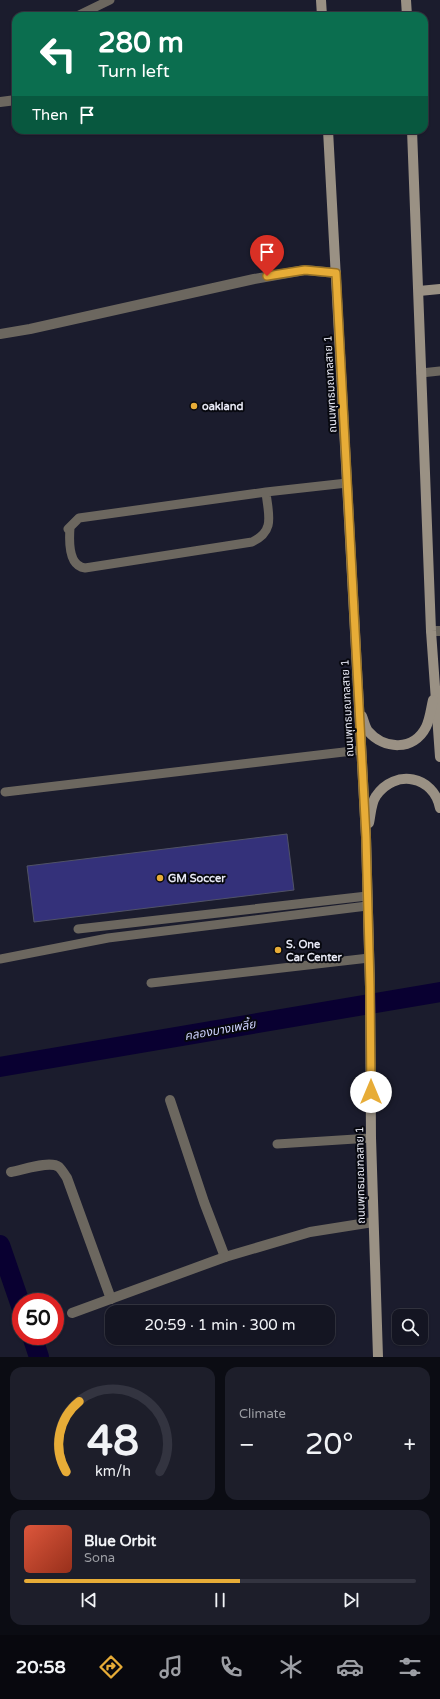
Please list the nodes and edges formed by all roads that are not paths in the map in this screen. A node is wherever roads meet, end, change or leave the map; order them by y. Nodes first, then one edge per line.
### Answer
1 (110, 0) edge
2 (321, 0) edge
3 (406, 0) edge
4 (86, 12) edge
5 (322, 12) edge
6 (407, 12) edge
7 (12, 100) edge
8 (0, 102) edge
9 (328, 134) edge
10 (412, 134) edge
11 (336, 273) junction
12 (440, 289) edge
13 (419, 291) junction
14 (0, 334) edge
15 (440, 371) edge
16 (421, 373) junction
17 (347, 483) junction
18 (266, 492) junction
19 (436, 631) edge
20 (437, 671) edge
21 (358, 688) junction
22 (435, 688) junction
23 (361, 750) junction
24 (440, 757) edge
25 (5, 792) dead end
26 (440, 808) edge
27 (366, 837) junction
28 (367, 896) junction
29 (367, 906) junction
30 (78, 928) dead end
31 (369, 958) junction
32 (0, 959) edge
33 (151, 983) dead end
34 (170, 1100) dead end
35 (371, 1138) junction
36 (277, 1144) dead end
37 (11, 1172) dead end
38 (373, 1222) junction
39 (225, 1257) junction
40 (111, 1299) junction
41 (72, 1313) dead end
42 (378, 1357) edge

1 - 4 lane
2 - 5 main road
3 - 6 main road
7 - 8 street
9 - 11 main road, ถนนพุทธมณฑลสาย 1
10 - 13 main road
11 - 14 street
11 - 17 main road, ถนนพุทธมณฑลสาย 1
12 - 13 main road
13 - 16 main road
15 - 16 lane
16 - 19 main road
17 - 18 lane
17 - 21 main road, ถนนพุทธมณฑลสาย 1
18 - 18 lane
19 - 20 main road
20 - 22 main road
21 - 22 main road
21 - 23 main road, ถนนพุทธมณฑลสาย 1
22 - 24 main road
23 - 25 lane
23 - 27 main road, ถนนพุทธมณฑลสาย 1
26 - 27 main road
27 - 28 main road, ถนนพุทธมณฑลสาย 1
28 - 29 main road, ถนนพุทธมณฑลสาย 1
28 - 30 lane
29 - 31 main road, ถนนพุทธมณฑลสาย 1
29 - 32 lane
31 - 33 lane
31 - 35 main road, ถนนพุทธมณฑลสาย 1
34 - 39 street
35 - 36 lane
35 - 38 main road, ถนนพุทธมณฑลสาย 1
37 - 40 street
38 - 39 street
38 - 42 main road, ถนนพุทธมณฑลสาย 1
39 - 40 street
40 - 41 street

